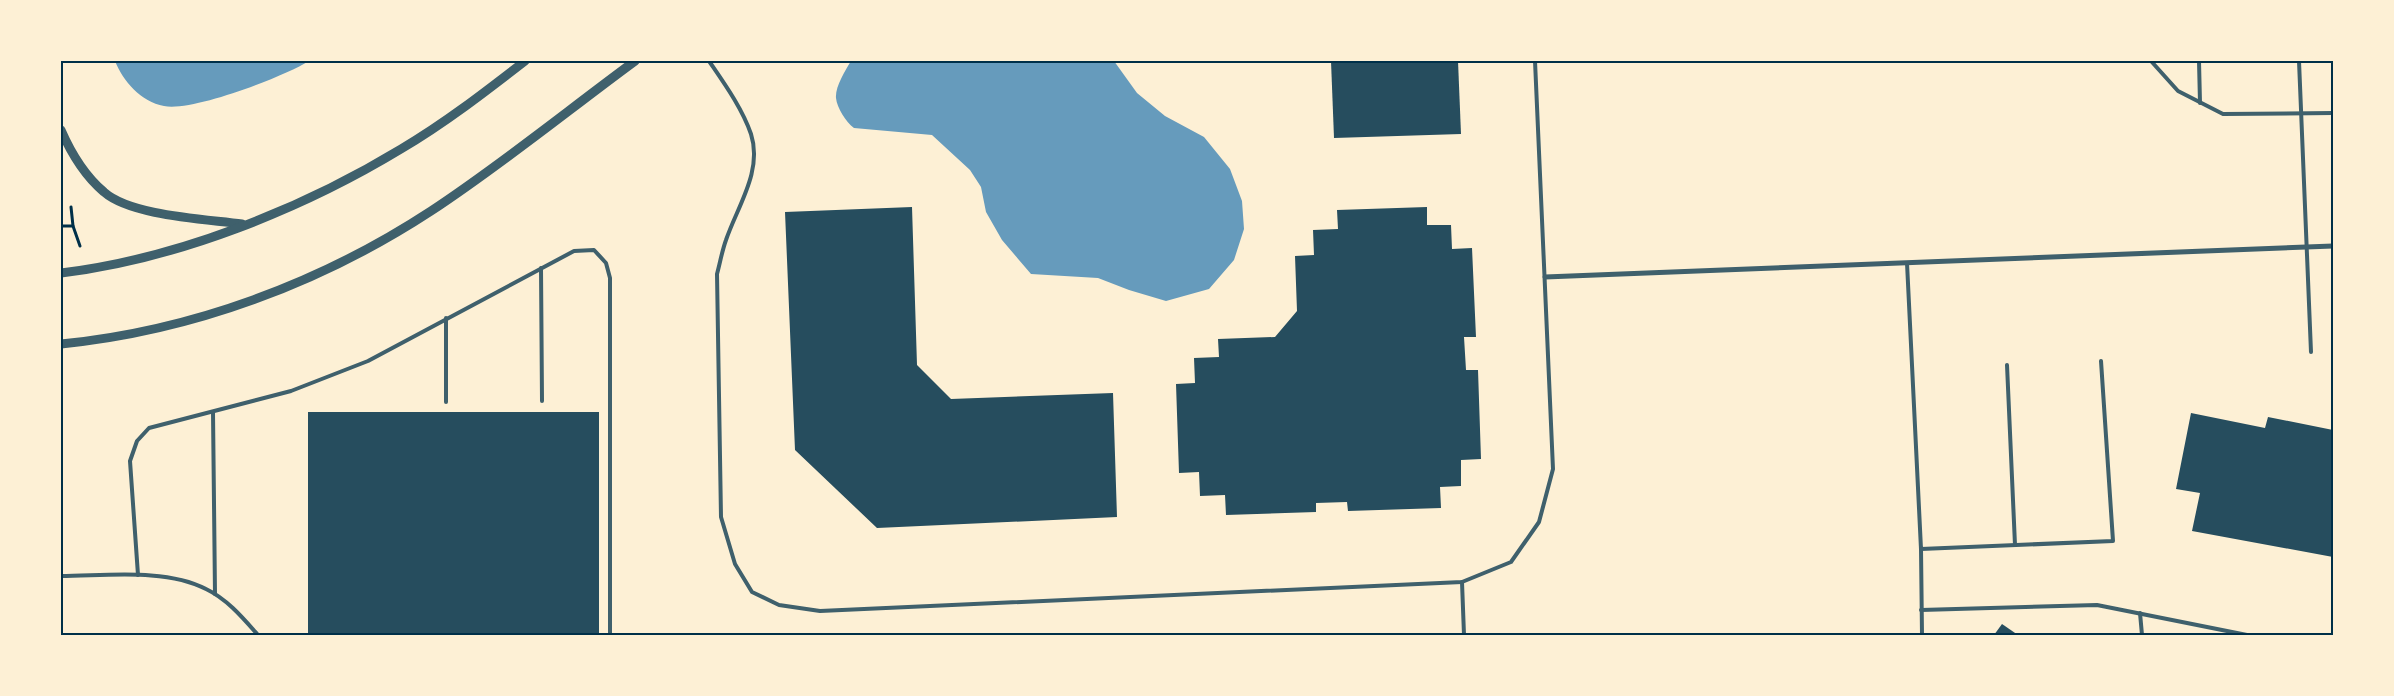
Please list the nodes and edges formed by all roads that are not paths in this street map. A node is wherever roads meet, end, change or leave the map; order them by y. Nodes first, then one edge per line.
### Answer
1 (525, 61) edge
2 (635, 61) edge
3 (709, 61) edge
4 (1535, 61) edge
5 (2151, 61) edge
6 (2199, 61) edge
7 (2299, 61) edge
8 (2200, 103) junction
9 (2301, 114) junction
10 (2333, 114) edge
11 (61, 130) edge
12 (244, 224) junction
13 (2333, 246) edge
14 (2307, 247) junction
15 (1907, 262) junction
16 (541, 268) junction
17 (61, 273) edge
18 (1545, 277) junction
19 (446, 318) junction
20 (61, 344) edge
21 (2311, 352) dead end
22 (2101, 361) dead end
23 (2007, 365) dead end
24 (542, 401) dead end
25 (446, 402) dead end
26 (213, 412) junction
27 (2015, 545) junction
28 (1921, 549) junction
29 (138, 575) junction
30 (61, 576) edge
31 (1462, 582) junction
32 (215, 595) junction
33 (1922, 610) junction
34 (2140, 614) junction
35 (258, 635) edge
36 (610, 635) edge
37 (1464, 635) edge
38 (1922, 635) edge
39 (2142, 635) edge
40 (2247, 635) edge

1 - 12 street
2 - 20 street
3 - 31 lane
4 - 18 lane
5 - 8 lane
6 - 8 lane
7 - 9 lane
8 - 9 lane
9 - 10 lane
9 - 14 lane
11 - 12 street
12 - 17 street
13 - 14 street
14 - 15 street
14 - 21 lane
15 - 18 street
15 - 28 lane
16 - 19 lane
16 - 24 lane
16 - 36 lane
18 - 31 lane
19 - 25 lane
19 - 26 lane
22 - 27 lane
23 - 27 lane
26 - 29 lane
26 - 32 lane
27 - 28 lane
28 - 33 lane
29 - 30 lane
29 - 32 lane
31 - 37 lane
32 - 35 lane
33 - 34 lane
33 - 38 lane
34 - 39 lane
34 - 40 lane

